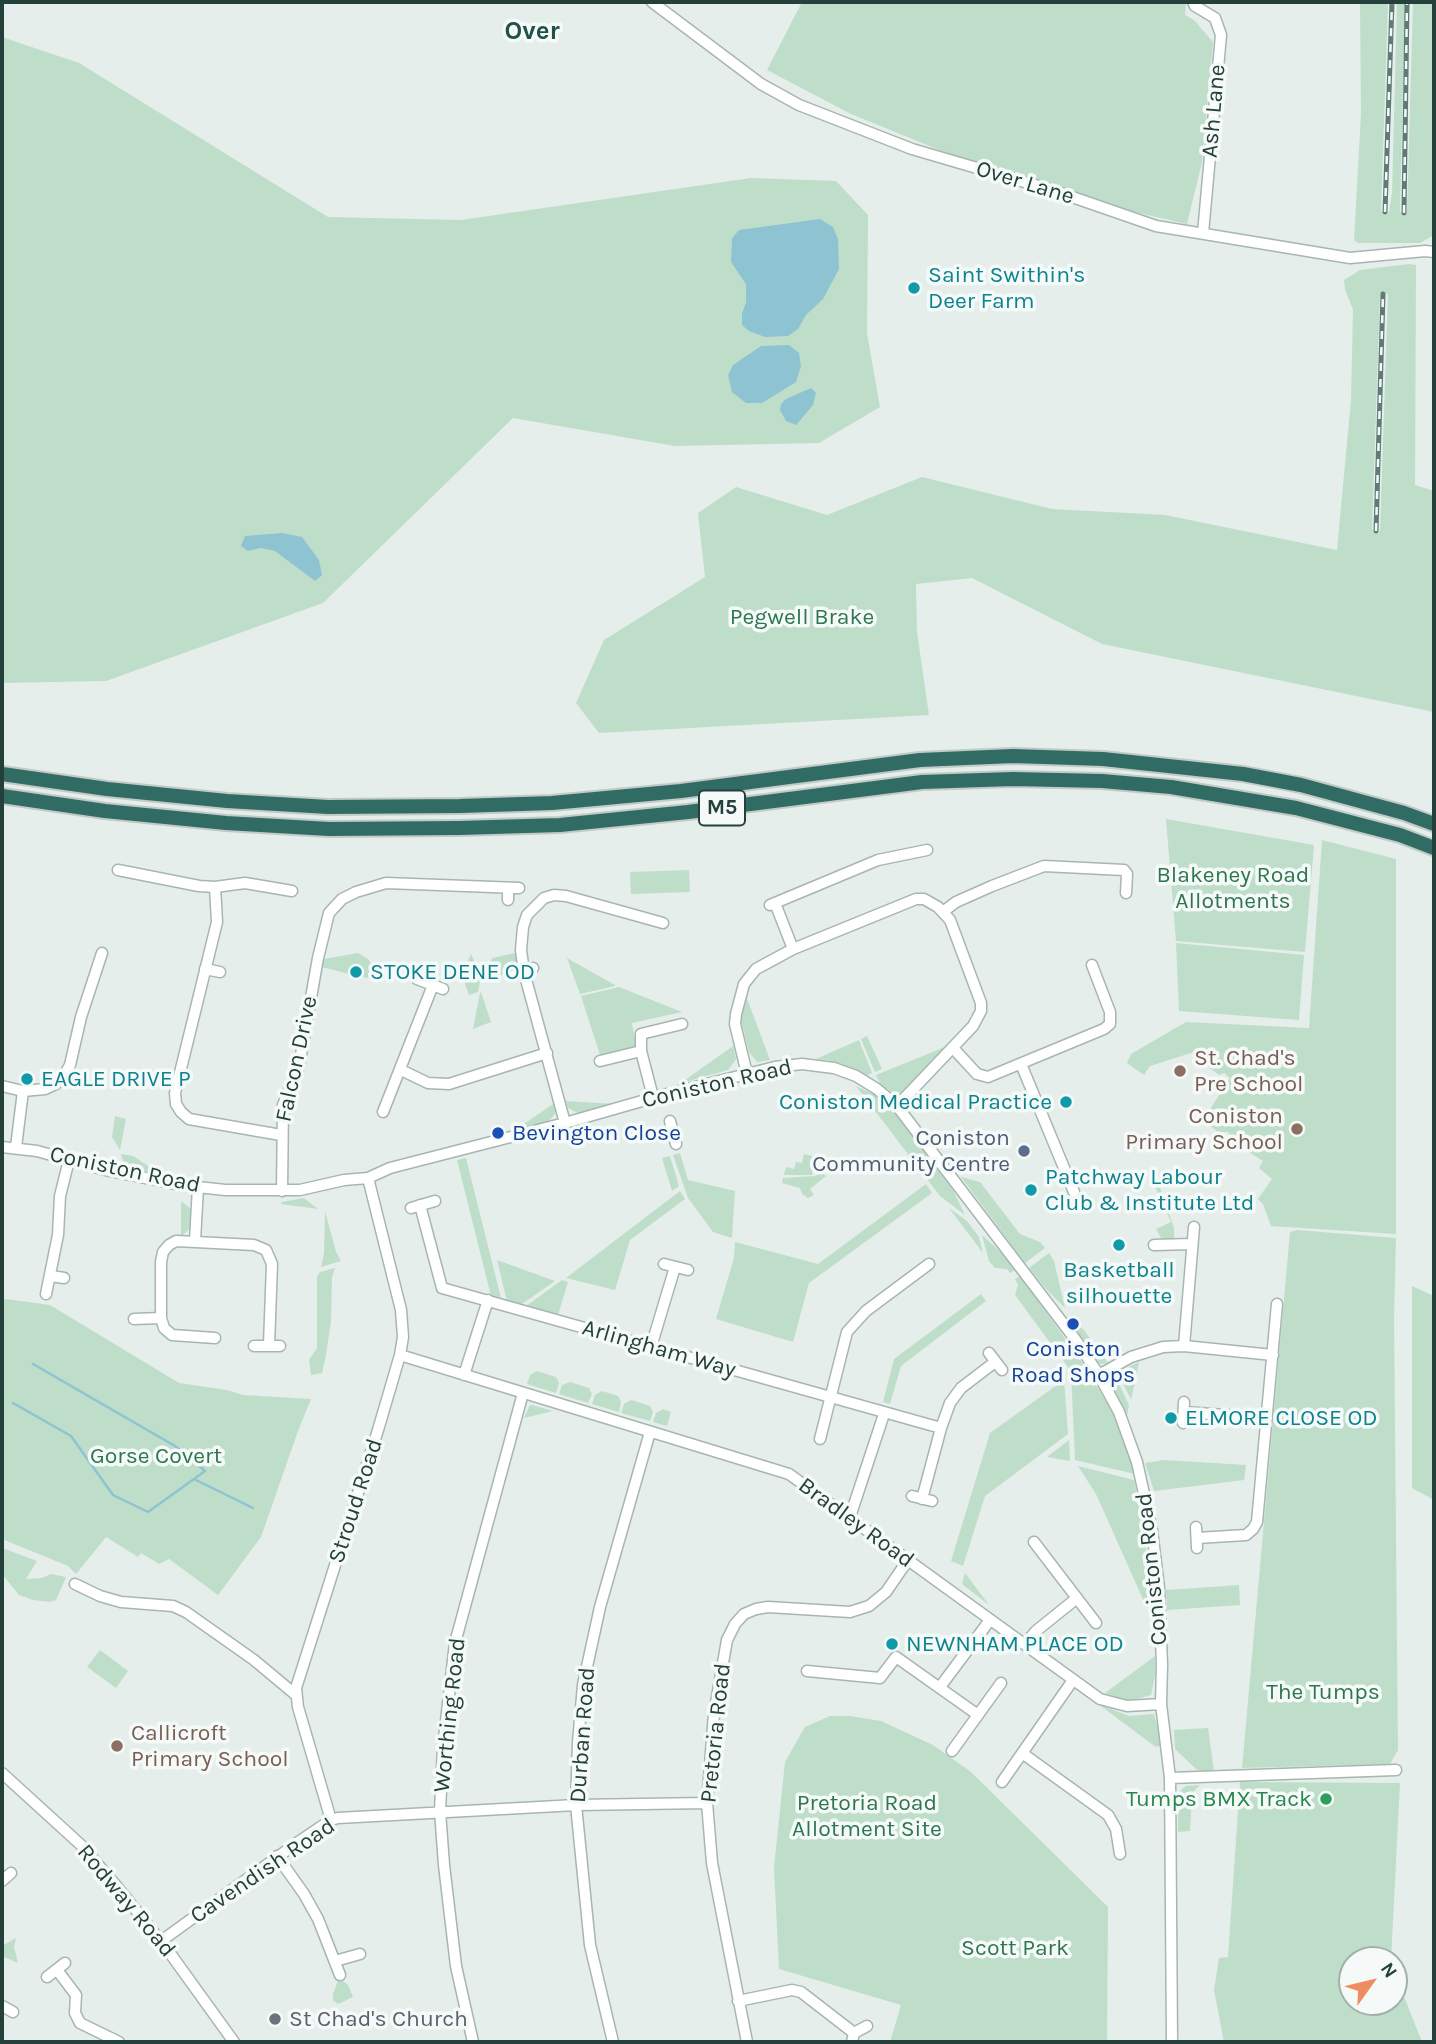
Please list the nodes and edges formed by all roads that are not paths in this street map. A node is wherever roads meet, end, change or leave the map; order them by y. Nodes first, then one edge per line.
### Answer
1 (652, 2) edge
2 (1193, 2) edge
3 (1203, 233) junction
4 (1434, 252) edge
5 (2, 774) edge
6 (2, 796) edge
7 (1434, 824) edge
8 (921, 848) dead end
9 (1434, 848) edge
10 (124, 875) dead end
11 (215, 887) junction
12 (292, 891) dead end
13 (1126, 893) dead end
14 (508, 901) dead end
15 (944, 911) junction
16 (663, 923) dead end
17 (793, 949) junction
18 (102, 953) dead end
19 (84, 962) dead end
20 (97, 965) junction
21 (1092, 965) dead end
22 (205, 968) junction
23 (220, 972) dead end
24 (417, 979) dead end
25 (314, 982) junction
26 (326, 984) dead end
27 (682, 1024) dead end
28 (953, 1048) junction
29 (641, 1051) junction
30 (547, 1053) junction
31 (600, 1061) dead end
32 (1021, 1064) junction
33 (401, 1070) junction
34 (747, 1074) junction
35 (2, 1086) edge
36 (23, 1091) junction
37 (653, 1097) junction
38 (897, 1106) junction
39 (398, 1108) dead end
40 (670, 1121) dead end
41 (565, 1123) junction
42 (281, 1135) junction
43 (676, 1143) dead end
44 (2, 1147) edge
45 (16, 1147) junction
46 (69, 1160) junction
47 (368, 1178) junction
48 (198, 1187) junction
49 (282, 1191) junction
50 (1074, 1192) dead end
51 (435, 1201) dead end
52 (1194, 1227) dead end
53 (195, 1241) junction
54 (1192, 1244) junction
55 (1154, 1245) dead end
56 (664, 1264) dead end
57 (929, 1264) dead end
58 (676, 1267) junction
59 (688, 1270) dead end
60 (51, 1276) junction
61 (64, 1278) dead end
62 (46, 1294) dead end
63 (488, 1300) junction
64 (1277, 1304) dead end
65 (161, 1318) junction
66 (134, 1319) dead end
67 (215, 1338) dead end
68 (254, 1346) dead end
69 (1184, 1346) junction
70 (651, 1347) junction
71 (400, 1355) junction
72 (1273, 1355) junction
73 (995, 1361) dead end
74 (464, 1375) junction
75 (1099, 1375) junction
76 (523, 1393) junction
77 (829, 1397) junction
78 (1184, 1412) dead end
79 (884, 1413) junction
80 (1266, 1418) junction
81 (941, 1428) junction
82 (650, 1432) junction
83 (820, 1439) dead end
84 (922, 1499) dead end
85 (850, 1517) junction
86 (1197, 1538) dead end
87 (1034, 1542) dead end
88 (908, 1560) junction
89 (75, 1584) dead end
90 (1077, 1598) junction
91 (990, 1620) junction
92 (1096, 1623) dead end
93 (1025, 1644) junction
94 (807, 1671) dead end
95 (1073, 1680) junction
96 (1001, 1683) dead end
97 (940, 1687) junction
98 (296, 1695) junction
99 (1161, 1704) junction
100 (978, 1715) junction
101 (953, 1751) dead end
102 (1023, 1753) junction
103 (1396, 1770) dead end
104 (2, 1773) edge
105 (1170, 1778) junction
106 (1002, 1782) dead end
107 (707, 1803) junction
108 (576, 1805) junction
109 (440, 1811) junction
110 (331, 1820) junction
111 (1121, 1854) dead end
112 (277, 1856) junction
113 (10, 1873) dead end
114 (2, 1881) edge
115 (161, 1941) junction
116 (360, 1954) dead end
117 (335, 1961) junction
118 (340, 1975) dead end
119 (47, 1977) dead end
120 (738, 2000) junction
121 (2, 2006) edge
122 (13, 2012) dead end
123 (867, 2026) dead end
124 (853, 2038) edge
125 (119, 2042) edge
126 (234, 2042) edge
127 (473, 2042) edge
128 (613, 2042) edge
129 (747, 2042) edge
130 (1172, 2042) edge

1 - 3 street, Over Lane
2 - 3 street, Ash Lane
3 - 4 street, Over Lane
5 - 7 highway, M5
6 - 9 highway, M5
8 - 17 street
10 - 11 street
11 - 12 street
11 - 22 street, Falcon Drive
13 - 15 street
14 - 25 street, Falcon Drive
15 - 17 street
15 - 28 street
16 - 30 street
17 - 34 street
18 - 20 street
19 - 20 street
20 - 36 street
21 - 32 street
22 - 23 street
22 - 42 street, Falcon Drive
24 - 33 street
25 - 26 street, Falcon Drive
25 - 42 street, Falcon Drive
27 - 29 street
28 - 32 street
28 - 38 street
29 - 31 street
29 - 37 street
30 - 33 street
30 - 41 street
32 - 50 street
33 - 39 street
34 - 37 street, Coniston Road
34 - 38 street, Coniston Road
35 - 36 street
36 - 45 street
37 - 41 street, Coniston Road
38 - 75 street, Coniston Road
40 - 43 street
41 - 47 street, Coniston Road
42 - 49 street, Falcon Drive
44 - 45 street, Coniston Road
45 - 46 street, Coniston Road
46 - 48 street, Coniston Road
46 - 60 street
47 - 49 street, Coniston Road
47 - 71 street, Stroud Road
48 - 49 street, Coniston Road
48 - 53 street
51 - 63 street, Arlingham Way
52 - 54 street
53 - 65 street
53 - 68 street
54 - 55 street
54 - 69 street
56 - 58 street
57 - 77 street
58 - 59 street
58 - 70 street
60 - 61 street
60 - 62 street
63 - 70 street, Arlingham Way
63 - 74 street
64 - 72 street
65 - 66 street
65 - 67 street
69 - 72 street
69 - 75 street
70 - 77 street, Arlingham Way
71 - 74 street, Bradley Road
71 - 98 street, Stroud Road
72 - 80 street
73 - 81 street
74 - 76 street, Bradley Road
75 - 99 street, Coniston Road
76 - 82 street, Bradley Road
76 - 109 street, Worthing Road
77 - 79 street, Arlingham Way
77 - 83 street
78 - 80 street
79 - 81 street, Arlingham Way
79 - 85 street
80 - 86 street
81 - 84 street
82 - 85 street, Bradley Road
82 - 108 street, Durban Road
85 - 88 street, Bradley Road
87 - 90 street
88 - 91 street, Bradley Road
88 - 107 street, Pretoria Road
89 - 98 street
90 - 92 street
90 - 93 street
91 - 93 street, Bradley Road
91 - 97 street
93 - 95 street, Bradley Road
94 - 97 street
95 - 99 street, Bradley Road
95 - 102 street
96 - 100 street
97 - 100 street
98 - 110 street
99 - 105 street, Coniston Road
100 - 101 street
102 - 106 street
102 - 111 street
103 - 105 street
104 - 115 street, Rodway Road
105 - 130 street, Coniston Road
107 - 108 street, Cavendish Road
107 - 120 street, Pretoria Road
108 - 109 street, Cavendish Road
108 - 128 street, Durban Road
109 - 110 street, Cavendish Road
109 - 127 street, Worthing Road
110 - 112 street, Cavendish Road
112 - 115 street, Cavendish Road
112 - 117 street
113 - 114 street
115 - 126 street, Rodway Road
116 - 117 street
117 - 118 street
119 - 125 street
120 - 124 street
120 - 129 street, Pretoria Road
121 - 122 street
123 - 124 street

